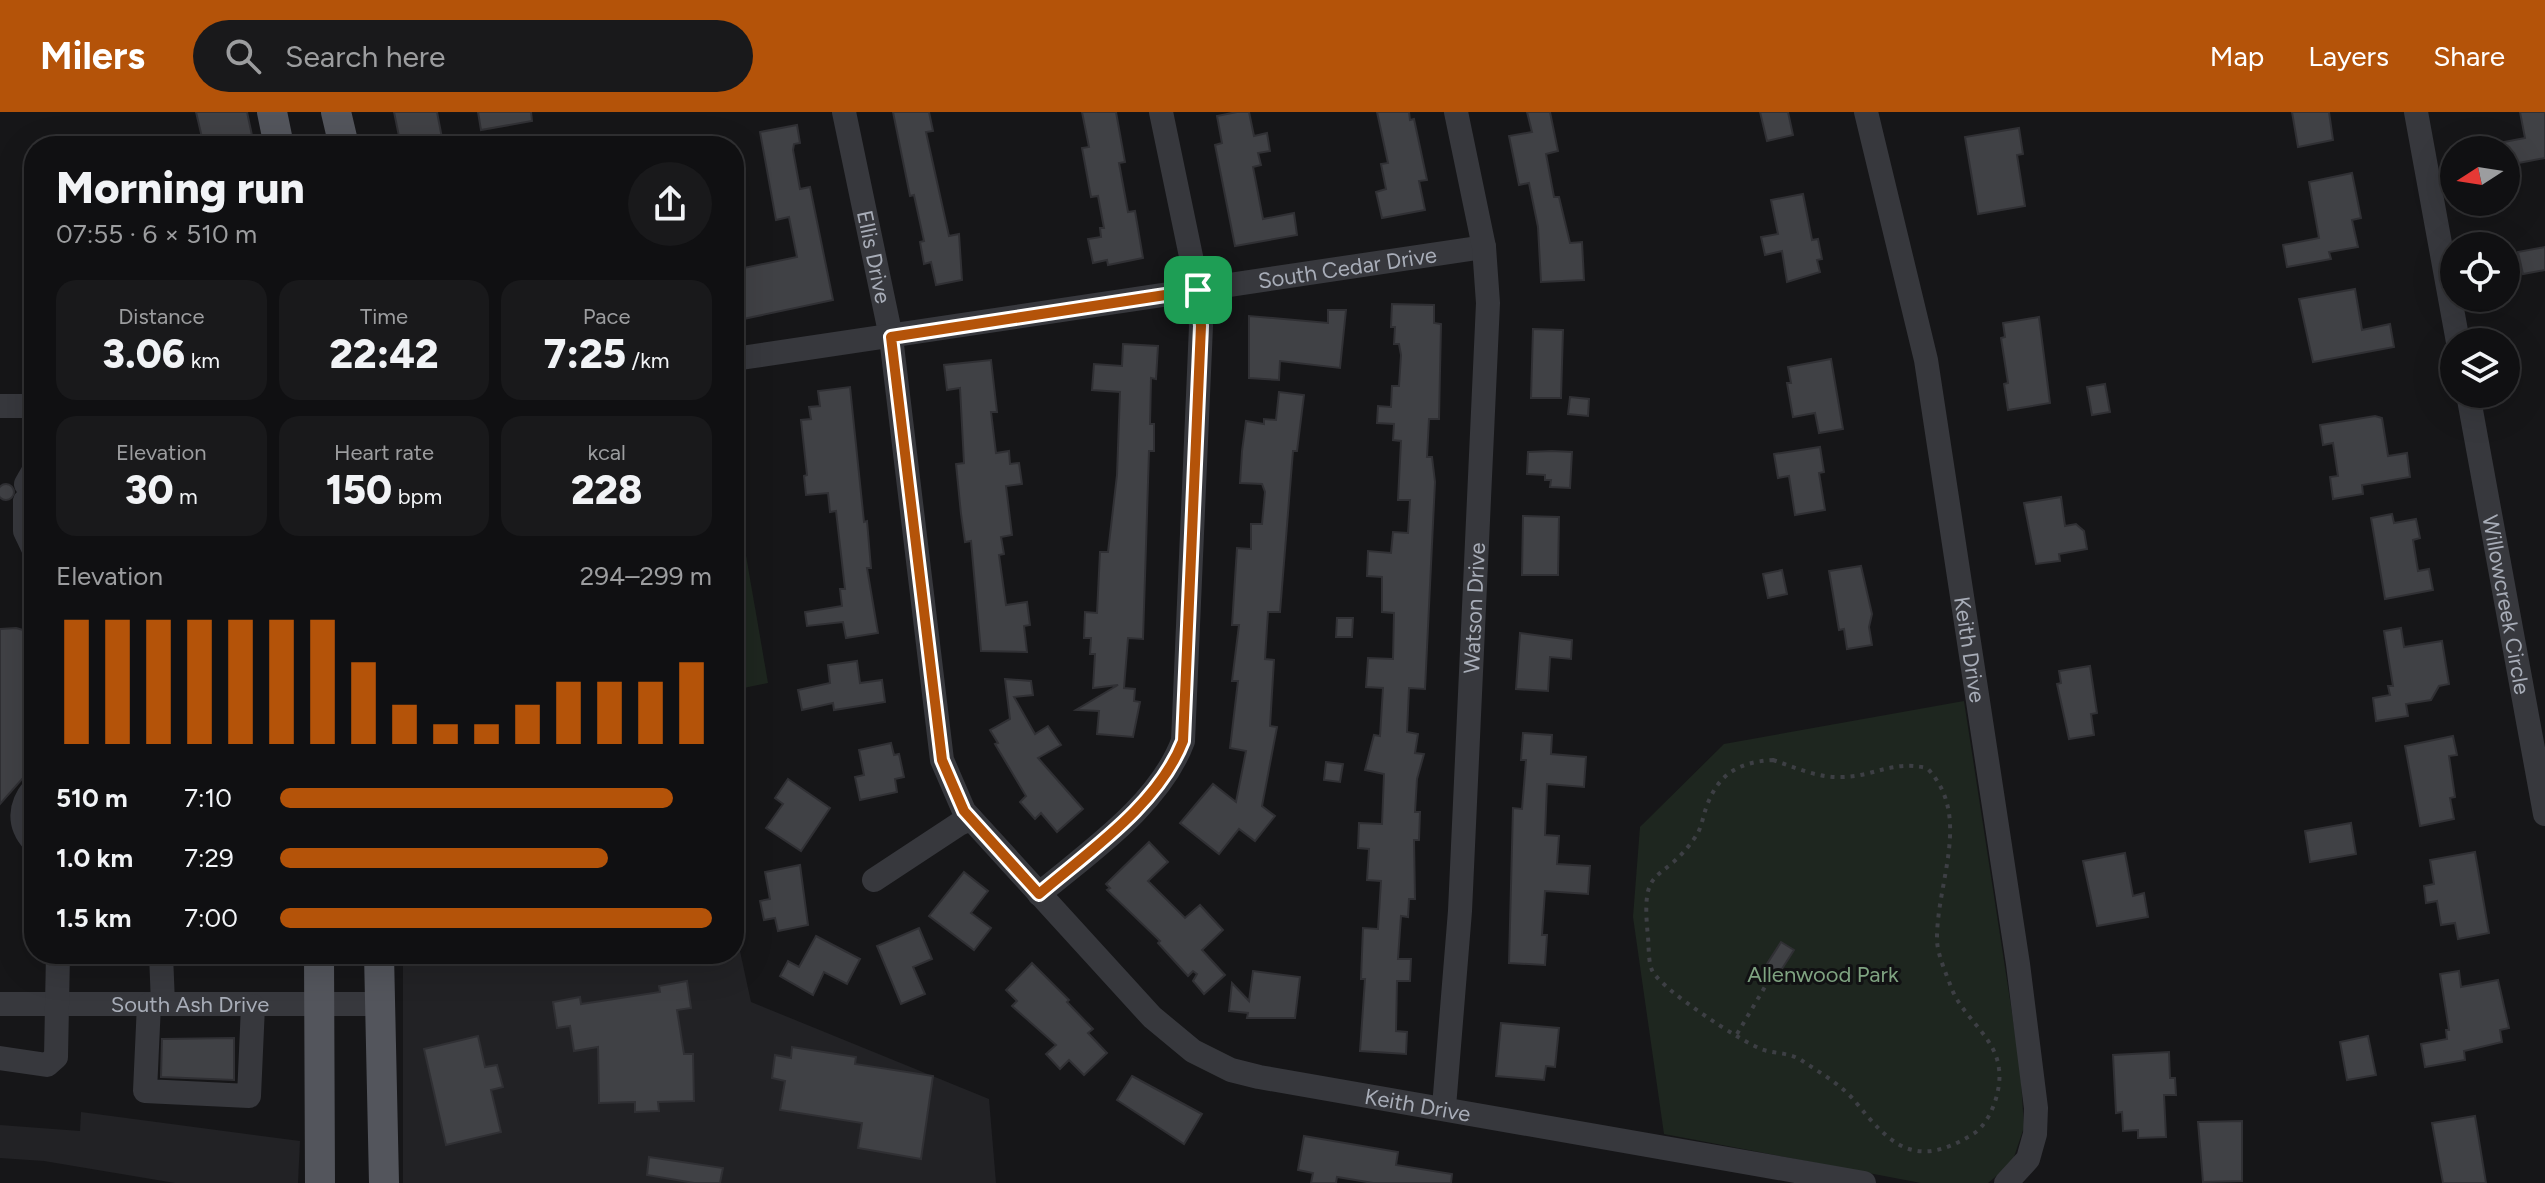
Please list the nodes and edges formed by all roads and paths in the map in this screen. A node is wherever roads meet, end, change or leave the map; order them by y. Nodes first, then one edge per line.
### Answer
1 (272, 112) edge
2 (336, 112) edge
3 (844, 112) edge
4 (1161, 112) edge
5 (1456, 112) edge
6 (1866, 112) edge
7 (2416, 112) edge
8 (277, 136) edge
9 (342, 136) edge
10 (1484, 247) junction
11 (1198, 290) junction
12 (2455, 328) edge
13 (891, 337) junction
14 (744, 358) edge
15 (0, 406) edge
16 (24, 406) edge
17 (2471, 408) edge
18 (24, 800) edge
19 (2545, 814) edge
20 (971, 819) junction
21 (24, 828) edge
22 (874, 880) dead end
23 (1039, 894) junction
24 (58, 964) edge
25 (160, 964) edge
26 (319, 964) edge
27 (379, 964) edge
28 (1772, 975) dead end
29 (59, 1003) junction
30 (0, 1004) edge
31 (156, 1004) junction
32 (320, 1004) junction
33 (380, 1004) junction
34 (253, 1006) junction
35 (1737, 1034) junction
36 (0, 1058) edge
37 (1444, 1107) junction
38 (320, 1183) edge
39 (384, 1183) edge
40 (1864, 1183) edge
41 (2006, 1183) edge

1 - 8 main road
2 - 9 main road
3 - 13 street, Ellis Drive
4 - 11 street
5 - 10 street, Watson Drive
6 - 41 street, Keith Drive
7 - 12 street
10 - 11 street, South Cedar Drive
10 - 37 street, Watson Drive
11 - 13 street, South Cedar Drive
11 - 23 street
13 - 14 street, South Cedar Drive
13 - 20 street, Ellis Drive
15 - 16 street
17 - 19 street, Willowcreek Circle
18 - 21 street
20 - 22 street
20 - 23 street, Ellis Drive
23 - 37 street, Keith Drive
24 - 29 street
25 - 31 street
26 - 32 main road
27 - 33 main road
28 - 35 path
29 - 30 street, South Ash Drive
29 - 31 street, South Ash Drive
29 - 36 street
31 - 34 street, South Ash Drive
31 - 34 street
32 - 33 street, South Ash Drive
32 - 34 street, South Ash Drive
32 - 38 main road
33 - 39 main road
35 - 35 path
37 - 40 street, Keith Drive

